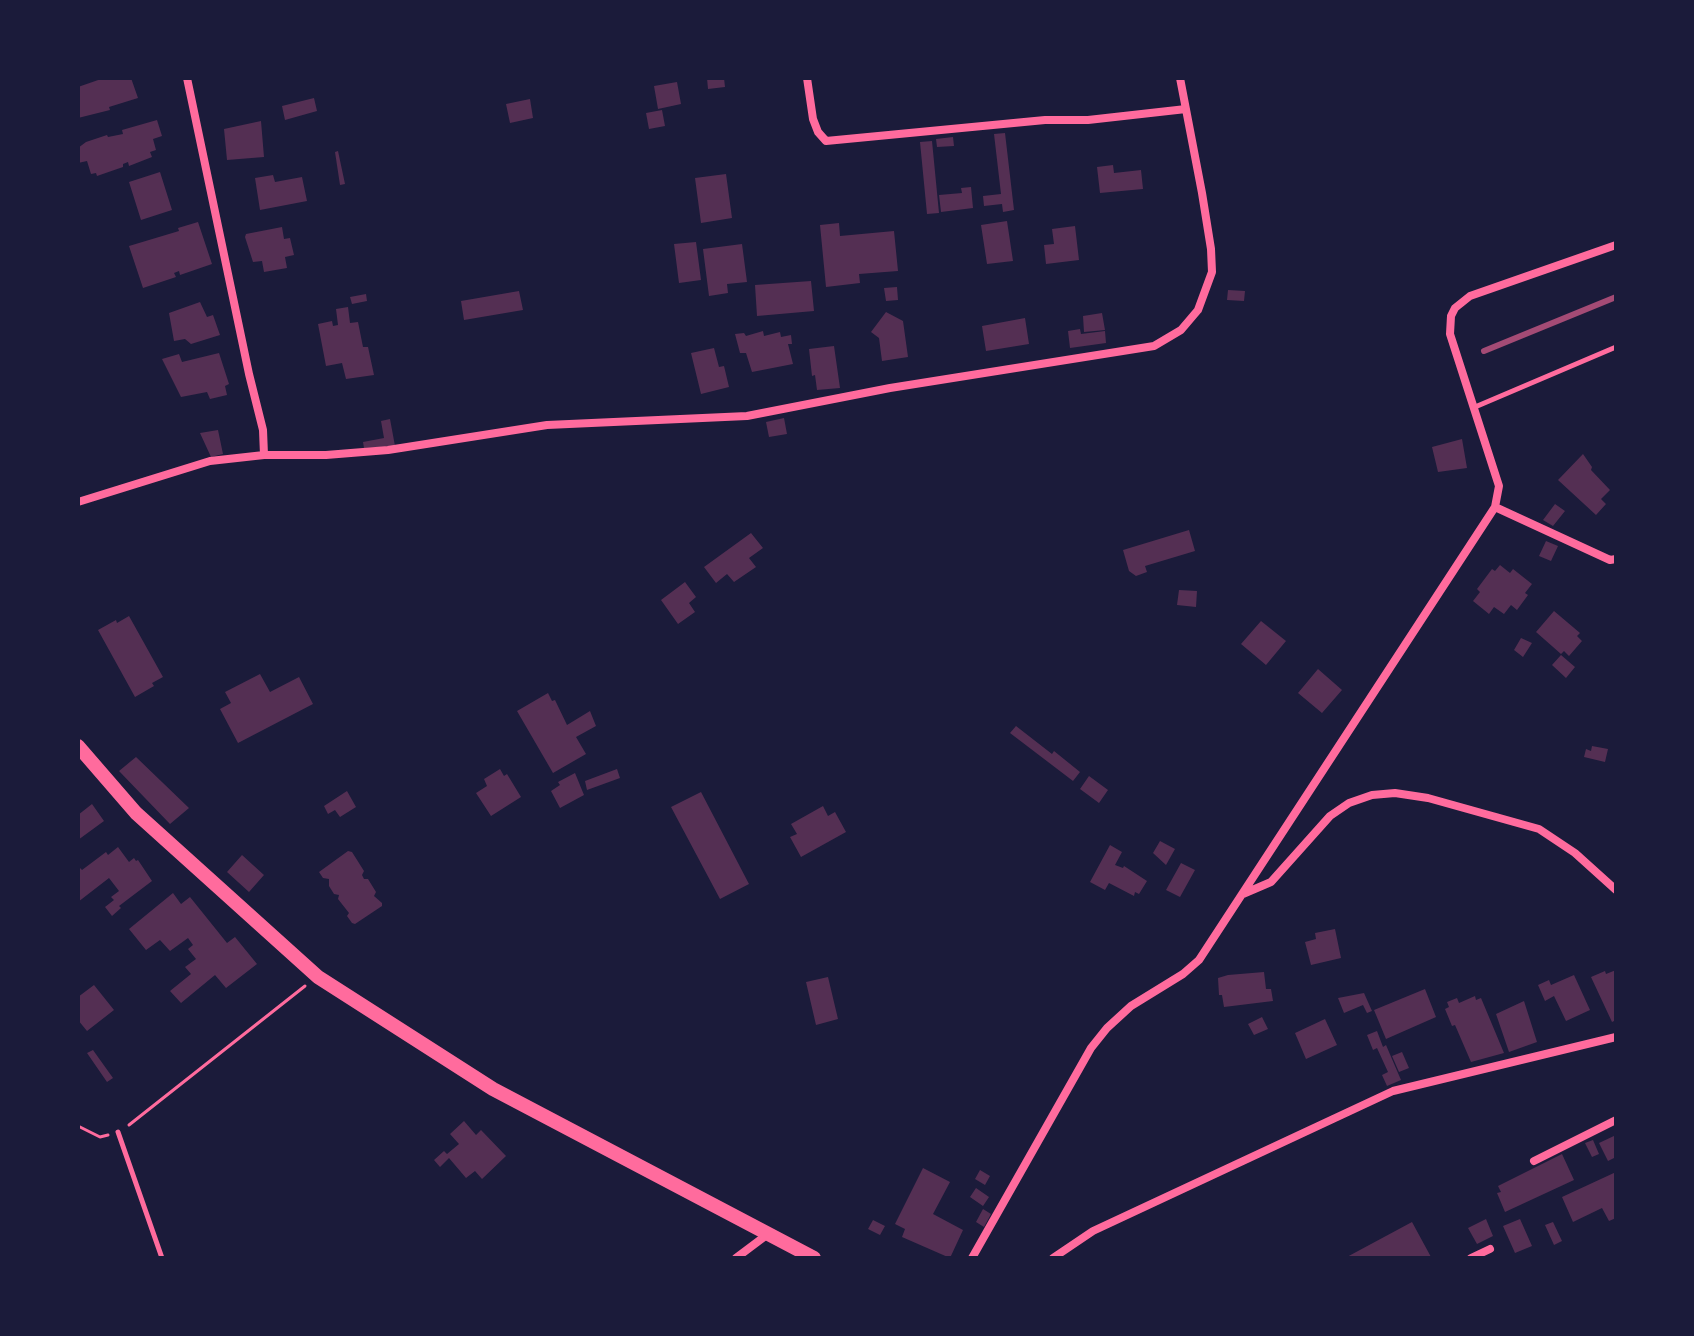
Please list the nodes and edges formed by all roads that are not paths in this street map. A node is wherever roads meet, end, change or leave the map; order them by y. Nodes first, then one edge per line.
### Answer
1 (187, 78) edge
2 (807, 78) edge
3 (1180, 78) edge
4 (1186, 109) junction
5 (1616, 245) edge
6 (1616, 347) edge
7 (1475, 407) junction
8 (264, 455) junction
9 (78, 502) edge
10 (1495, 507) junction
11 (1616, 559) edge
12 (78, 746) edge
13 (1616, 890) edge
14 (1243, 895) junction
15 (1616, 1037) edge
16 (1616, 1120) edge
17 (118, 1132) road end
18 (1534, 1161) dead end
19 (768, 1234) junction
20 (1490, 1249) dead end
21 (162, 1258) edge
22 (736, 1258) edge
23 (814, 1258) edge
24 (972, 1258) edge
25 (1053, 1258) edge
26 (1471, 1258) edge

1 - 8 street
2 - 4 street
3 - 4 street
4 - 8 street
5 - 7 street
6 - 7 lane
7 - 10 street
8 - 9 street
10 - 11 street
10 - 14 street
12 - 19 street
13 - 14 street
14 - 24 street
15 - 25 street
16 - 18 street
17 - 21 lane
19 - 22 street
19 - 23 street
20 - 26 street

